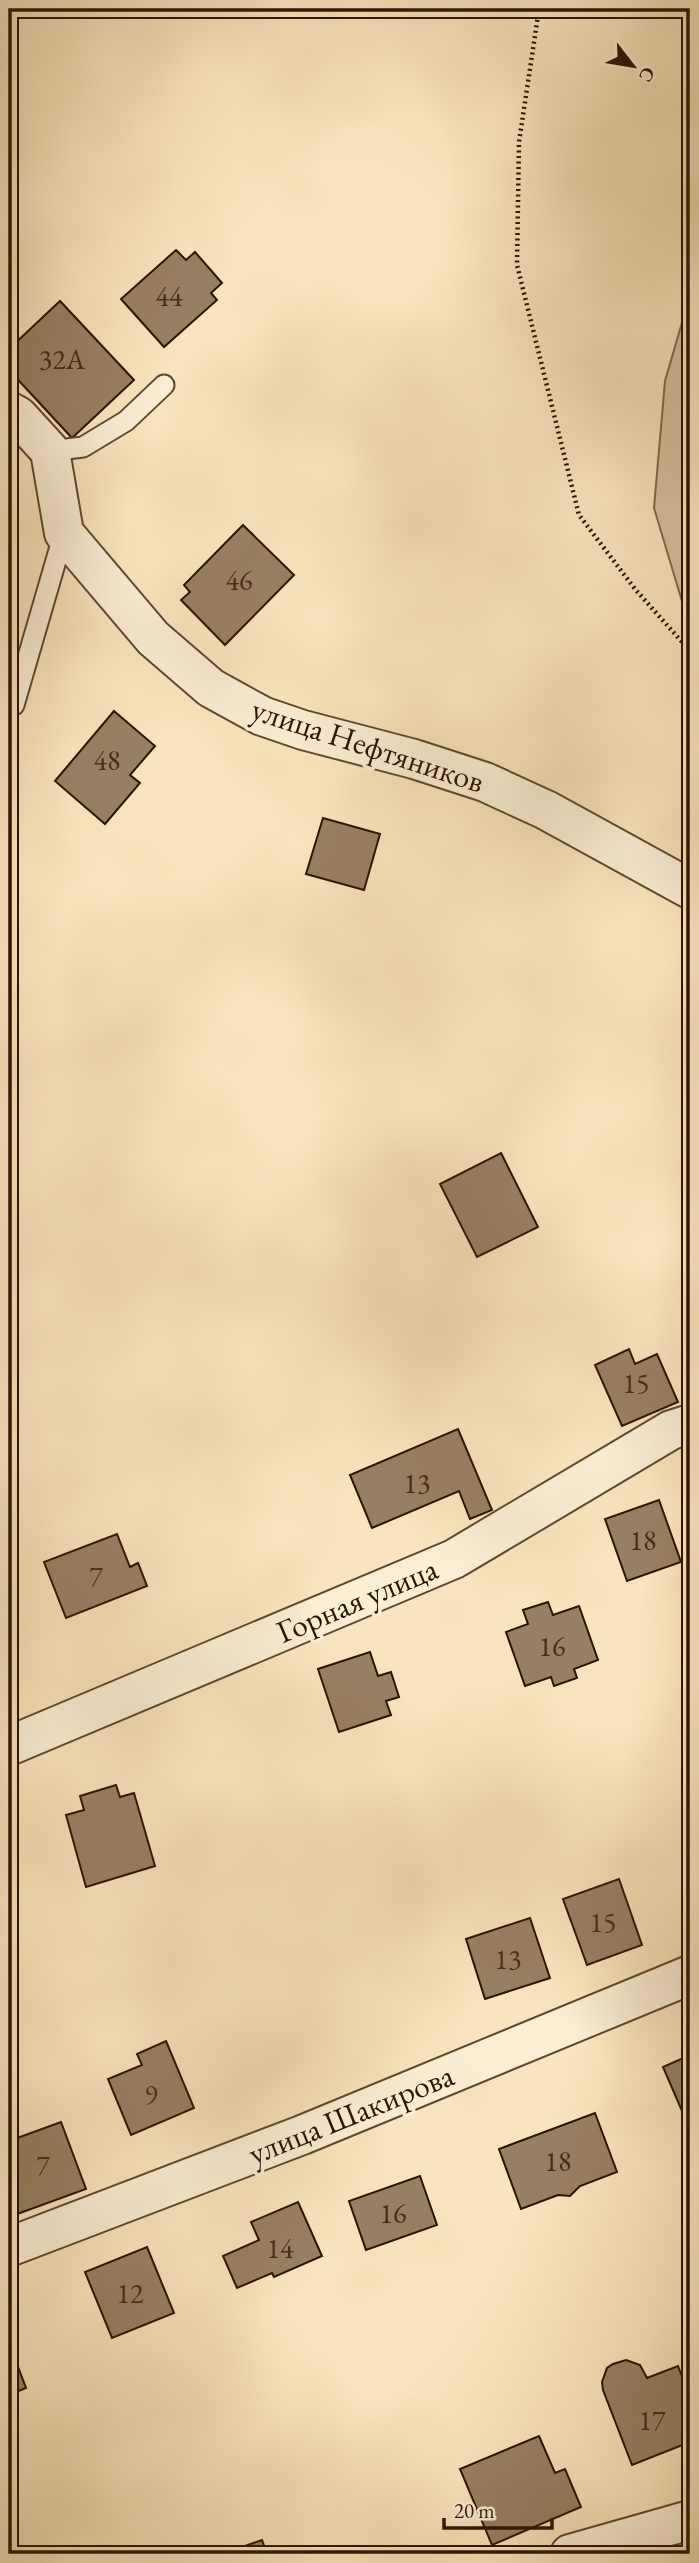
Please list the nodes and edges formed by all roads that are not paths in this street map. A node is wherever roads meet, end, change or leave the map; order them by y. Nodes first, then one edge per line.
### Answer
1 (164, 384) dead end
2 (9, 411) edge
3 (50, 451) junction
4 (64, 533) junction
5 (14, 705) dead end
6 (690, 889) edge
7 (690, 1424) edge
8 (9, 1746) edge
9 (690, 1975) edge
10 (9, 2247) edge
11 (690, 2520) edge
12 (570, 2554) edge

1 - 3 lane
2 - 3 street
3 - 4 street
4 - 5 lane
4 - 6 street, улица Нефтяников
7 - 8 street, Горная улица
9 - 10 street, улица Шакирова
11 - 12 street

